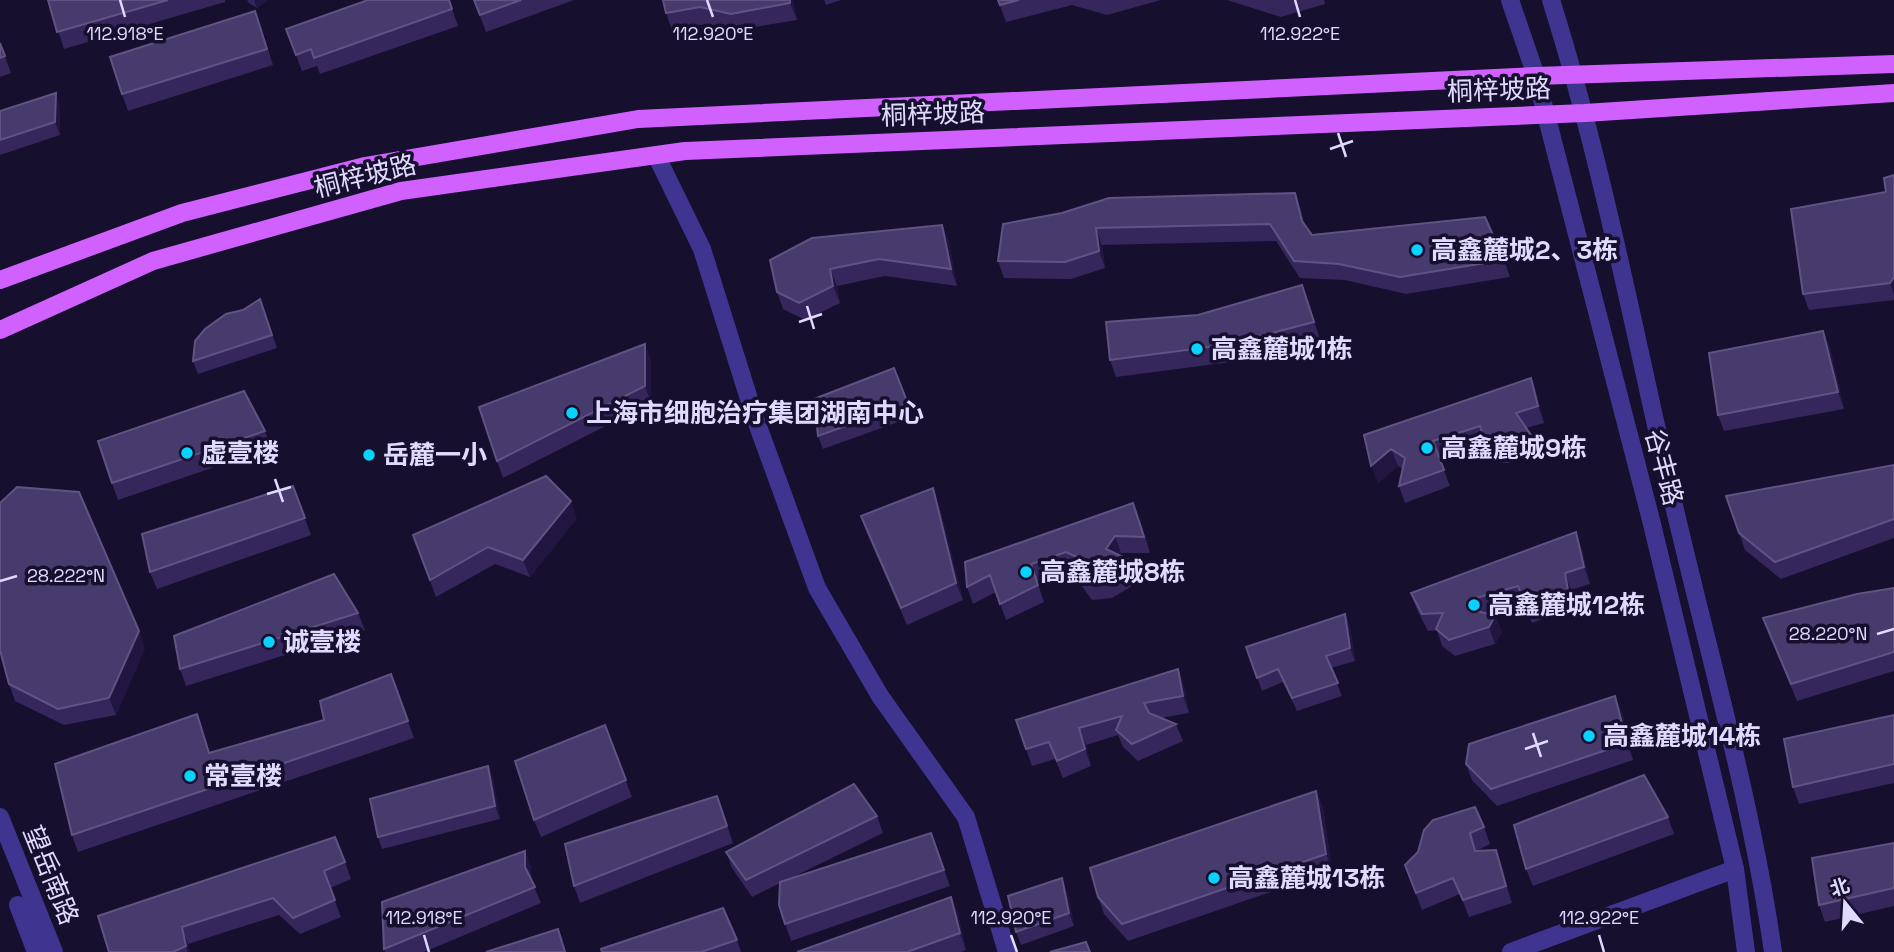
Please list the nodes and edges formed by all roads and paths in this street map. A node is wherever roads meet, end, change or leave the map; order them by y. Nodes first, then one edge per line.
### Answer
1 (1510, 0) edge
2 (1551, 0) edge
3 (1894, 64) edge
4 (1575, 75) junction
5 (1536, 76) junction
6 (1894, 93) edge
7 (1585, 113) junction
8 (1545, 114) junction
9 (656, 155) junction
10 (0, 280) edge
11 (0, 330) edge
12 (0, 817) edge
13 (1735, 869) junction
14 (18, 905) dead end
15 (36, 952) edge
16 (54, 952) edge
17 (1007, 952) edge
18 (1511, 952) edge
19 (1746, 952) edge
20 (1773, 952) edge

1 - 5 street, 谷丰路
2 - 4 street, 谷丰路
3 - 4 main road, 桐梓坡路
4 - 5 main road, 桐梓坡路
4 - 7 street, 谷丰路
5 - 8 street, 谷丰路
5 - 10 main road, 桐梓坡路
6 - 7 main road, 桐梓坡路
7 - 8 main road, 桐梓坡路
7 - 20 street, 谷丰路
8 - 9 main road, 桐梓坡路
8 - 13 street, 谷丰路
9 - 11 main road, 桐梓坡路
9 - 17 street
12 - 16 street, 望岳南路
13 - 18 street
13 - 19 street, 谷丰路
14 - 15 street

